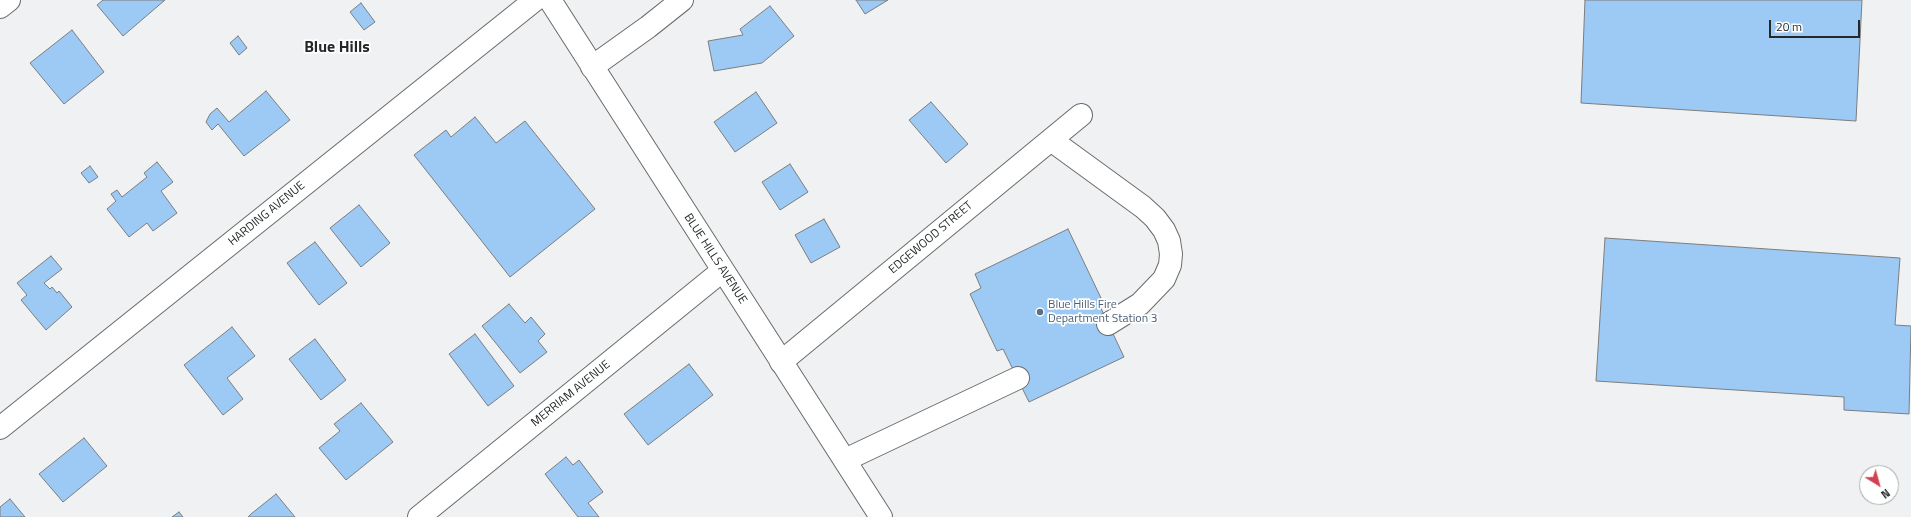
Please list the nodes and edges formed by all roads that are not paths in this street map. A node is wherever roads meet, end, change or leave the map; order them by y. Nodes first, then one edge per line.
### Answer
1 (9, 0) edge
2 (535, 0) edge
3 (550, 0) edge
4 (682, 0) edge
5 (0, 7) edge
6 (592, 67) junction
7 (1081, 115) dead end
8 (1051, 140) junction
9 (722, 271) junction
10 (1108, 324) dead end
11 (780, 362) junction
12 (1018, 378) dead end
13 (0, 428) edge
14 (845, 460) junction
15 (419, 517) edge
16 (881, 517) edge

1 - 5 street
2 - 13 street, HARDING AVENUE
3 - 6 street, BLUE HILLS AVENUE
4 - 6 street
6 - 9 street, BLUE HILLS AVENUE
7 - 8 street, EDGEWOOD STREET
8 - 10 street
8 - 11 street, EDGEWOOD STREET
9 - 11 street, BLUE HILLS AVENUE
9 - 15 street, MERRIAM AVENUE
11 - 14 street, BLUE HILLS AVENUE
12 - 14 street
14 - 16 street, BLUE HILLS AVENUE

